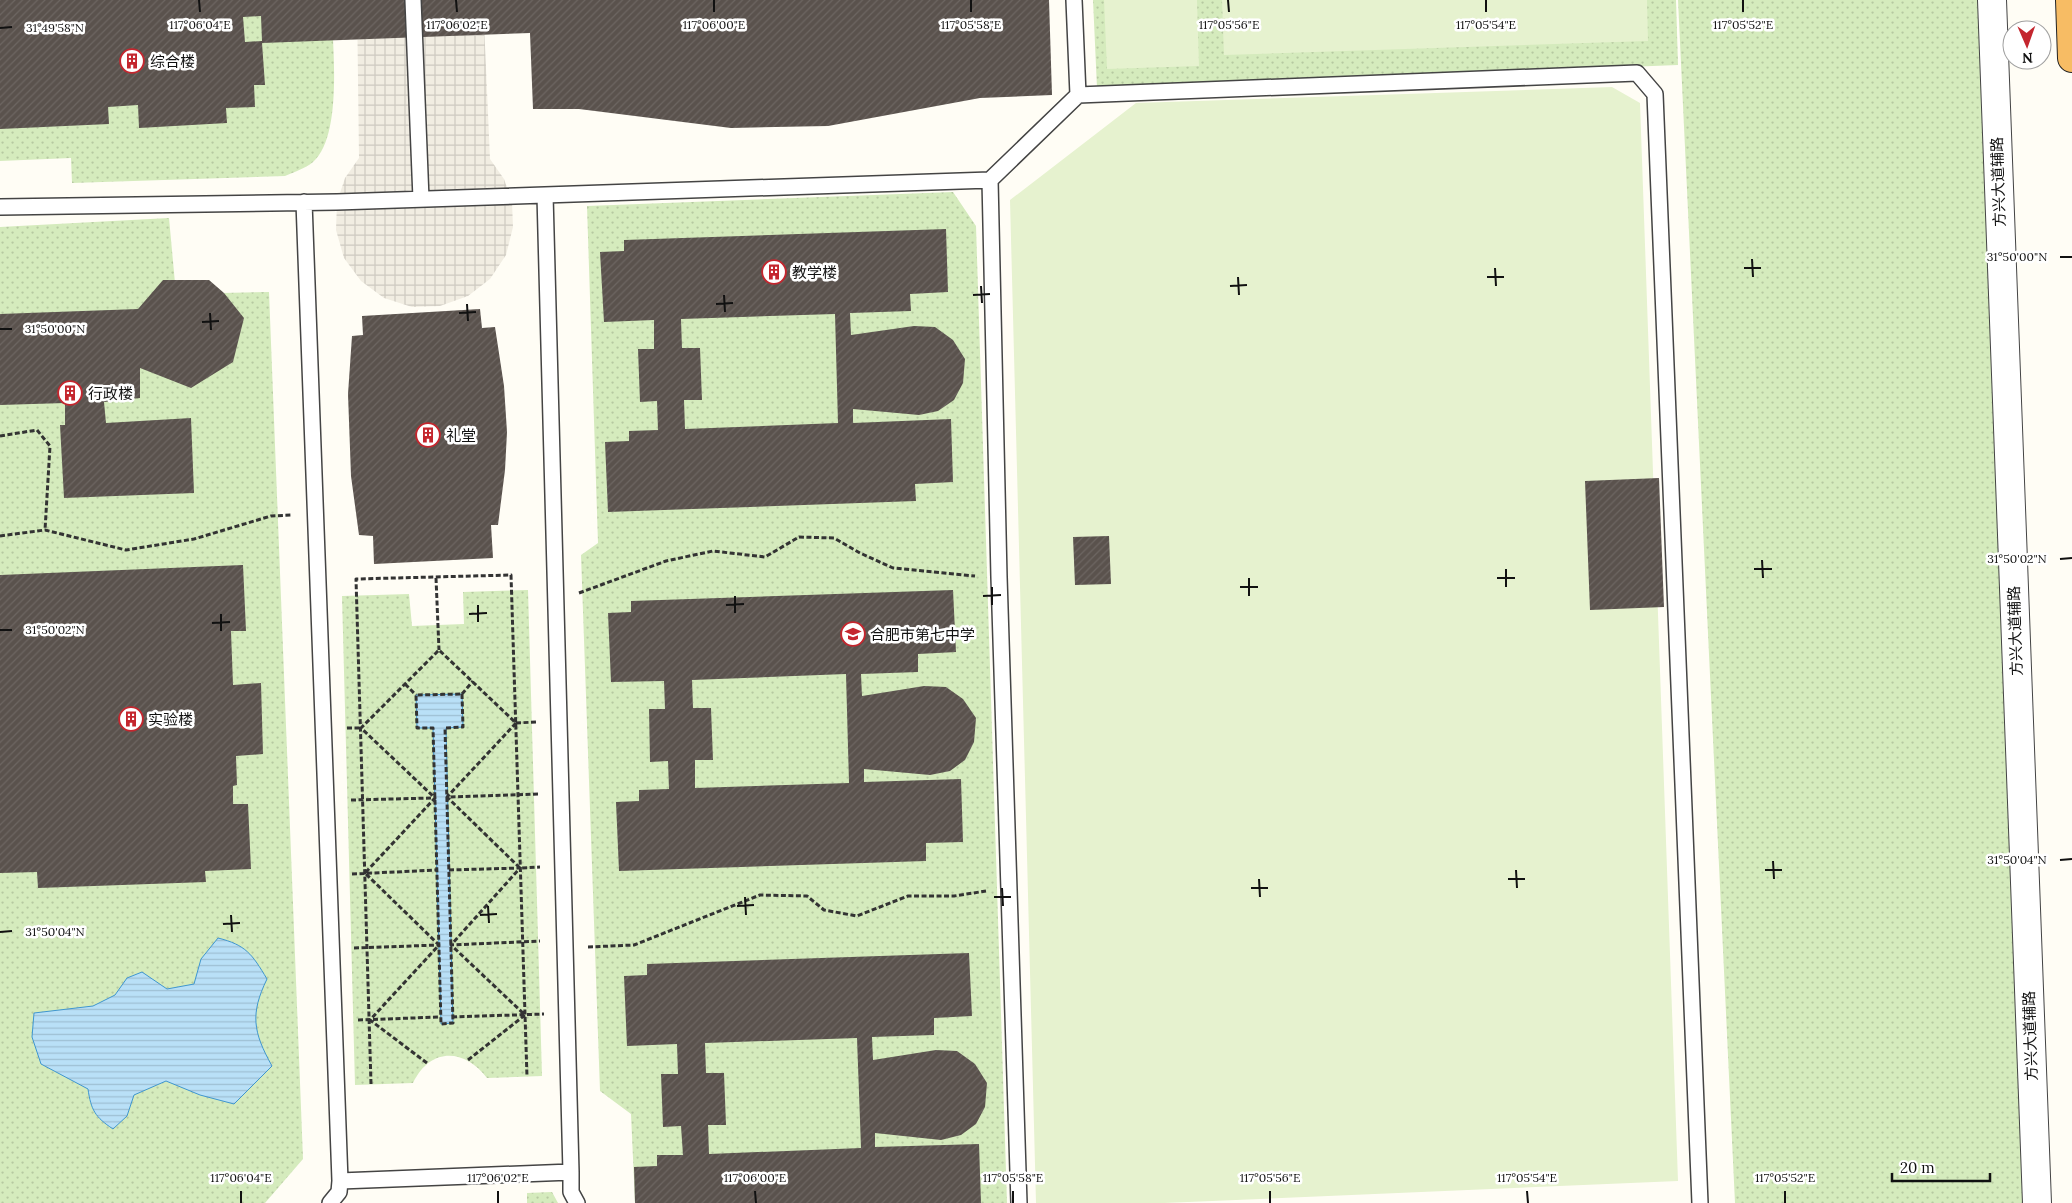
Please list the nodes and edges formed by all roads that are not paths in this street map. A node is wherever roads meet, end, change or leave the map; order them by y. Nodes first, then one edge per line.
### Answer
1 (412, 0) edge
2 (1074, 0) edge
3 (1992, 0) edge
4 (2070, 0) edge
5 (2072, 58) edge
6 (1078, 95) junction
7 (990, 180) junction
8 (546, 195) junction
9 (420, 199) junction
10 (304, 202) junction
11 (0, 207) edge
12 (571, 1172) junction
13 (340, 1181) junction
14 (330, 1203) edge
15 (577, 1203) edge
16 (1019, 1203) edge
17 (1700, 1203) edge
18 (2037, 1203) edge

1 - 9 lane
2 - 6 lane
3 - 18 street, 方兴大道辅路
4 - 5 highway
6 - 7 lane
6 - 17 lane
7 - 8 lane
7 - 16 lane
8 - 9 lane
8 - 12 lane
9 - 10 lane
10 - 11 lane
10 - 13 lane
12 - 13 lane
12 - 15 lane
13 - 14 lane

